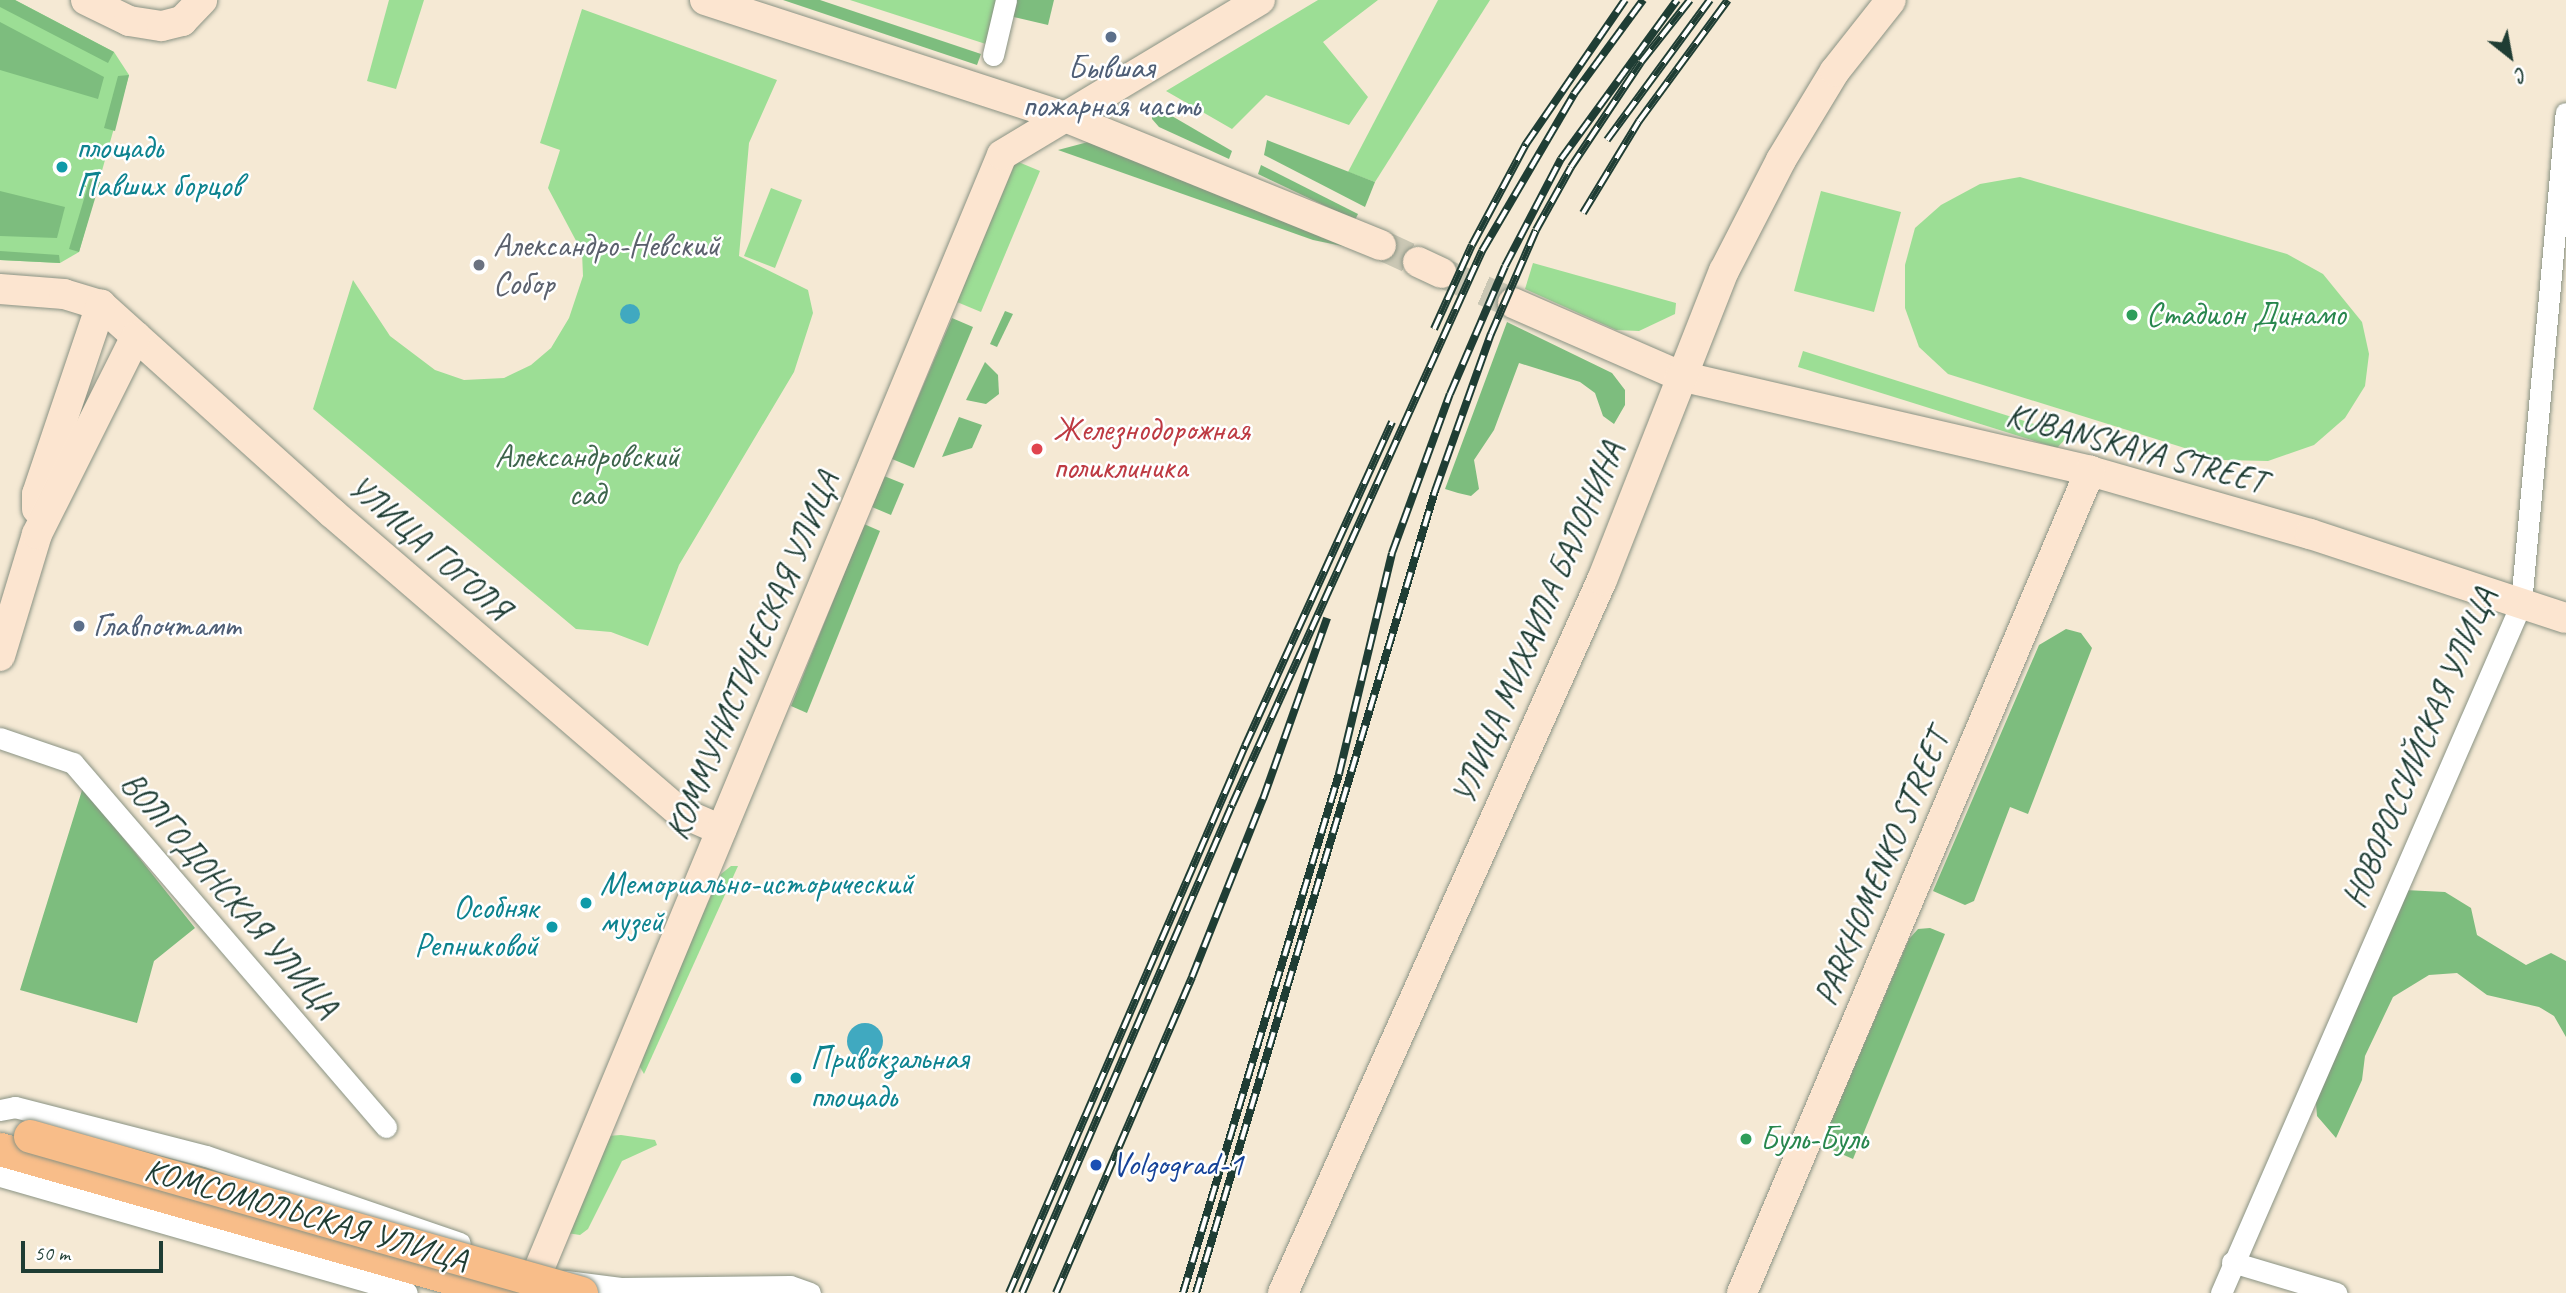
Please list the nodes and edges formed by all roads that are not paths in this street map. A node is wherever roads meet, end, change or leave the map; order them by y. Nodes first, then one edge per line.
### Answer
1 (86, 0) edge
2 (202, 0) edge
3 (705, 0) edge
4 (1006, 0) edge
5 (1260, 0) edge
6 (1891, 0) edge
7 (993, 55) dead end
8 (2566, 113) edge
9 (1065, 117) junction
10 (1381, 245) tunnel mouth
11 (0, 289) edge
12 (1513, 303) tunnel mouth
13 (101, 305) junction
14 (136, 336) junction
15 (1680, 376) junction
16 (2090, 471) junction
17 (37, 534) junction
18 (2521, 604) junction
19 (2566, 618) edge
20 (0, 656) edge
21 (0, 738) edge
22 (720, 830) junction
23 (0, 1110) edge
24 (386, 1127) dead end
25 (11, 1149) edge
26 (2232, 1262) junction
27 (527, 1288) edge
28 (714, 1290) edge
29 (407, 1293) edge
30 (581, 1293) edge
31 (810, 1293) edge
32 (1283, 1293) edge
33 (1742, 1293) edge
34 (2221, 1293) edge
35 (2336, 1293) edge

1 - 2 street
3 - 9 street
4 - 7 street
5 - 9 street, КОММУНИСТИЧЕСКАЯ УЛИЦА
6 - 15 street, УЛИЦА МИХАИЛА БАЛОНИНА
8 - 18 street, НОВОРОССИЙСКАЯ УЛИЦА
9 - 10 street
9 - 22 street, КОММУНИСТИЧЕСКАЯ УЛИЦА
11 - 13 street
12 - 15 street, KUBANSKAYA STREET
13 - 14 street, УЛИЦА ГОГОЛЯ
13 - 17 street
14 - 17 street
14 - 22 street, УЛИЦА ГОГОЛЯ
15 - 16 street, KUBANSKAYA STREET
15 - 32 street, УЛИЦА МИХАИЛА БАЛОНИНА
16 - 18 street, KUBANSKAYA STREET
16 - 33 street, PARKHOMENKO STREET
17 - 20 street
18 - 19 street, KUBANSKAYA STREET
18 - 26 street, НОВОРОССИЙСКАЯ УЛИЦА
21 - 24 street, ВОЛГОДОНСКАЯ УЛИЦА
22 - 27 street, КОММУНИСТИЧЕСКАЯ УЛИЦА
23 - 27 street
25 - 27 main road, КОМСОМОЛЬСКАЯ УЛИЦА
25 - 29 street
25 - 30 main road, КОМСОМОЛЬСКАЯ УЛИЦА, bridge
26 - 34 street, НОВОРОССИЙСКАЯ УЛИЦА
26 - 35 street
27 - 28 street
28 - 31 street

